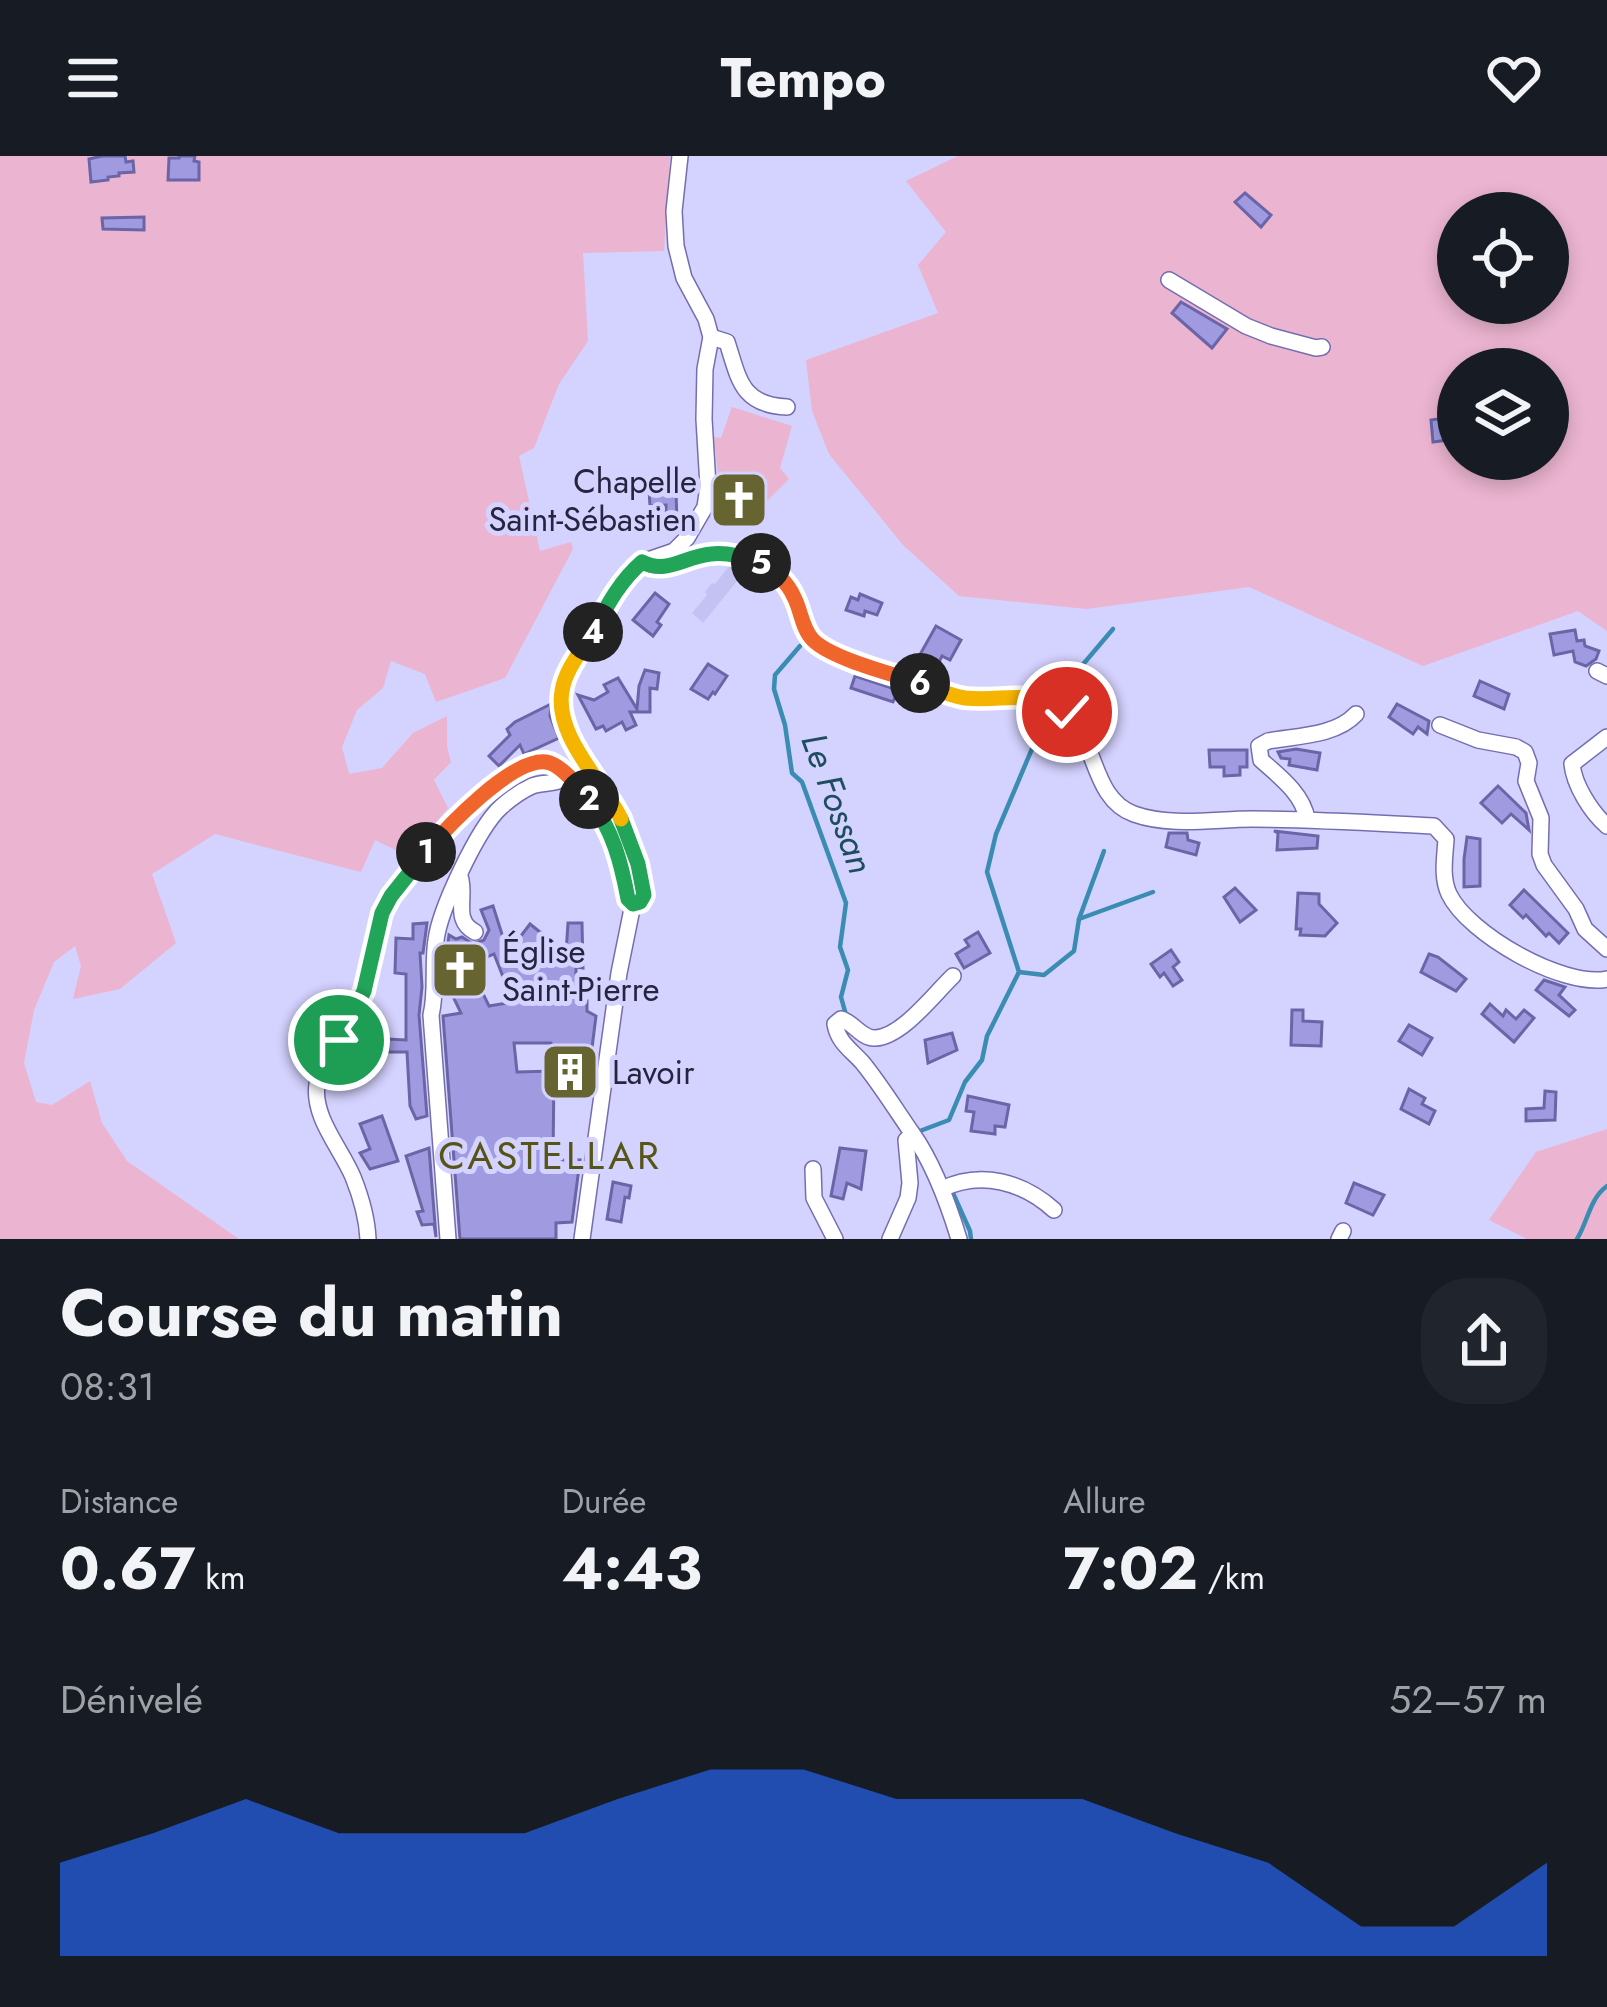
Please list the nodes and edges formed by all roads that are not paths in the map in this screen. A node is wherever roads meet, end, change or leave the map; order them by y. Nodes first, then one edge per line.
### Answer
1 (680, 156) edge
2 (1169, 280) dead end
3 (711, 337) junction
4 (1322, 346) dead end
5 (787, 407) dead end
6 (642, 562) junction
7 (1356, 714) dead end
8 (1440, 724) dead end
9 (1607, 737) edge
10 (567, 776) junction
11 (1307, 820) junction
12 (1607, 826) edge
13 (460, 876) junction
14 (633, 904) junction
15 (475, 932) dead end
16 (1607, 950) edge
17 (953, 976) dead end
18 (1607, 979) edge
19 (912, 1133) junction
20 (814, 1169) dead end
21 (942, 1189) junction
22 (1054, 1210) dead end
23 (368, 1239) edge
24 (448, 1239) edge
25 (582, 1239) edge
26 (835, 1239) edge
27 (890, 1239) edge
28 (958, 1239) edge

1 - 3 street
2 - 4 street
3 - 5 street
3 - 6 street
6 - 11 street
6 - 14 street
7 - 11 street
8 - 16 street
9 - 12 street
10 - 13 street
10 - 14 street
10 - 23 street
11 - 18 street
13 - 15 street
13 - 24 street
14 - 25 street
17 - 19 street
19 - 21 street
19 - 27 street
20 - 26 street
21 - 22 street
21 - 28 street

